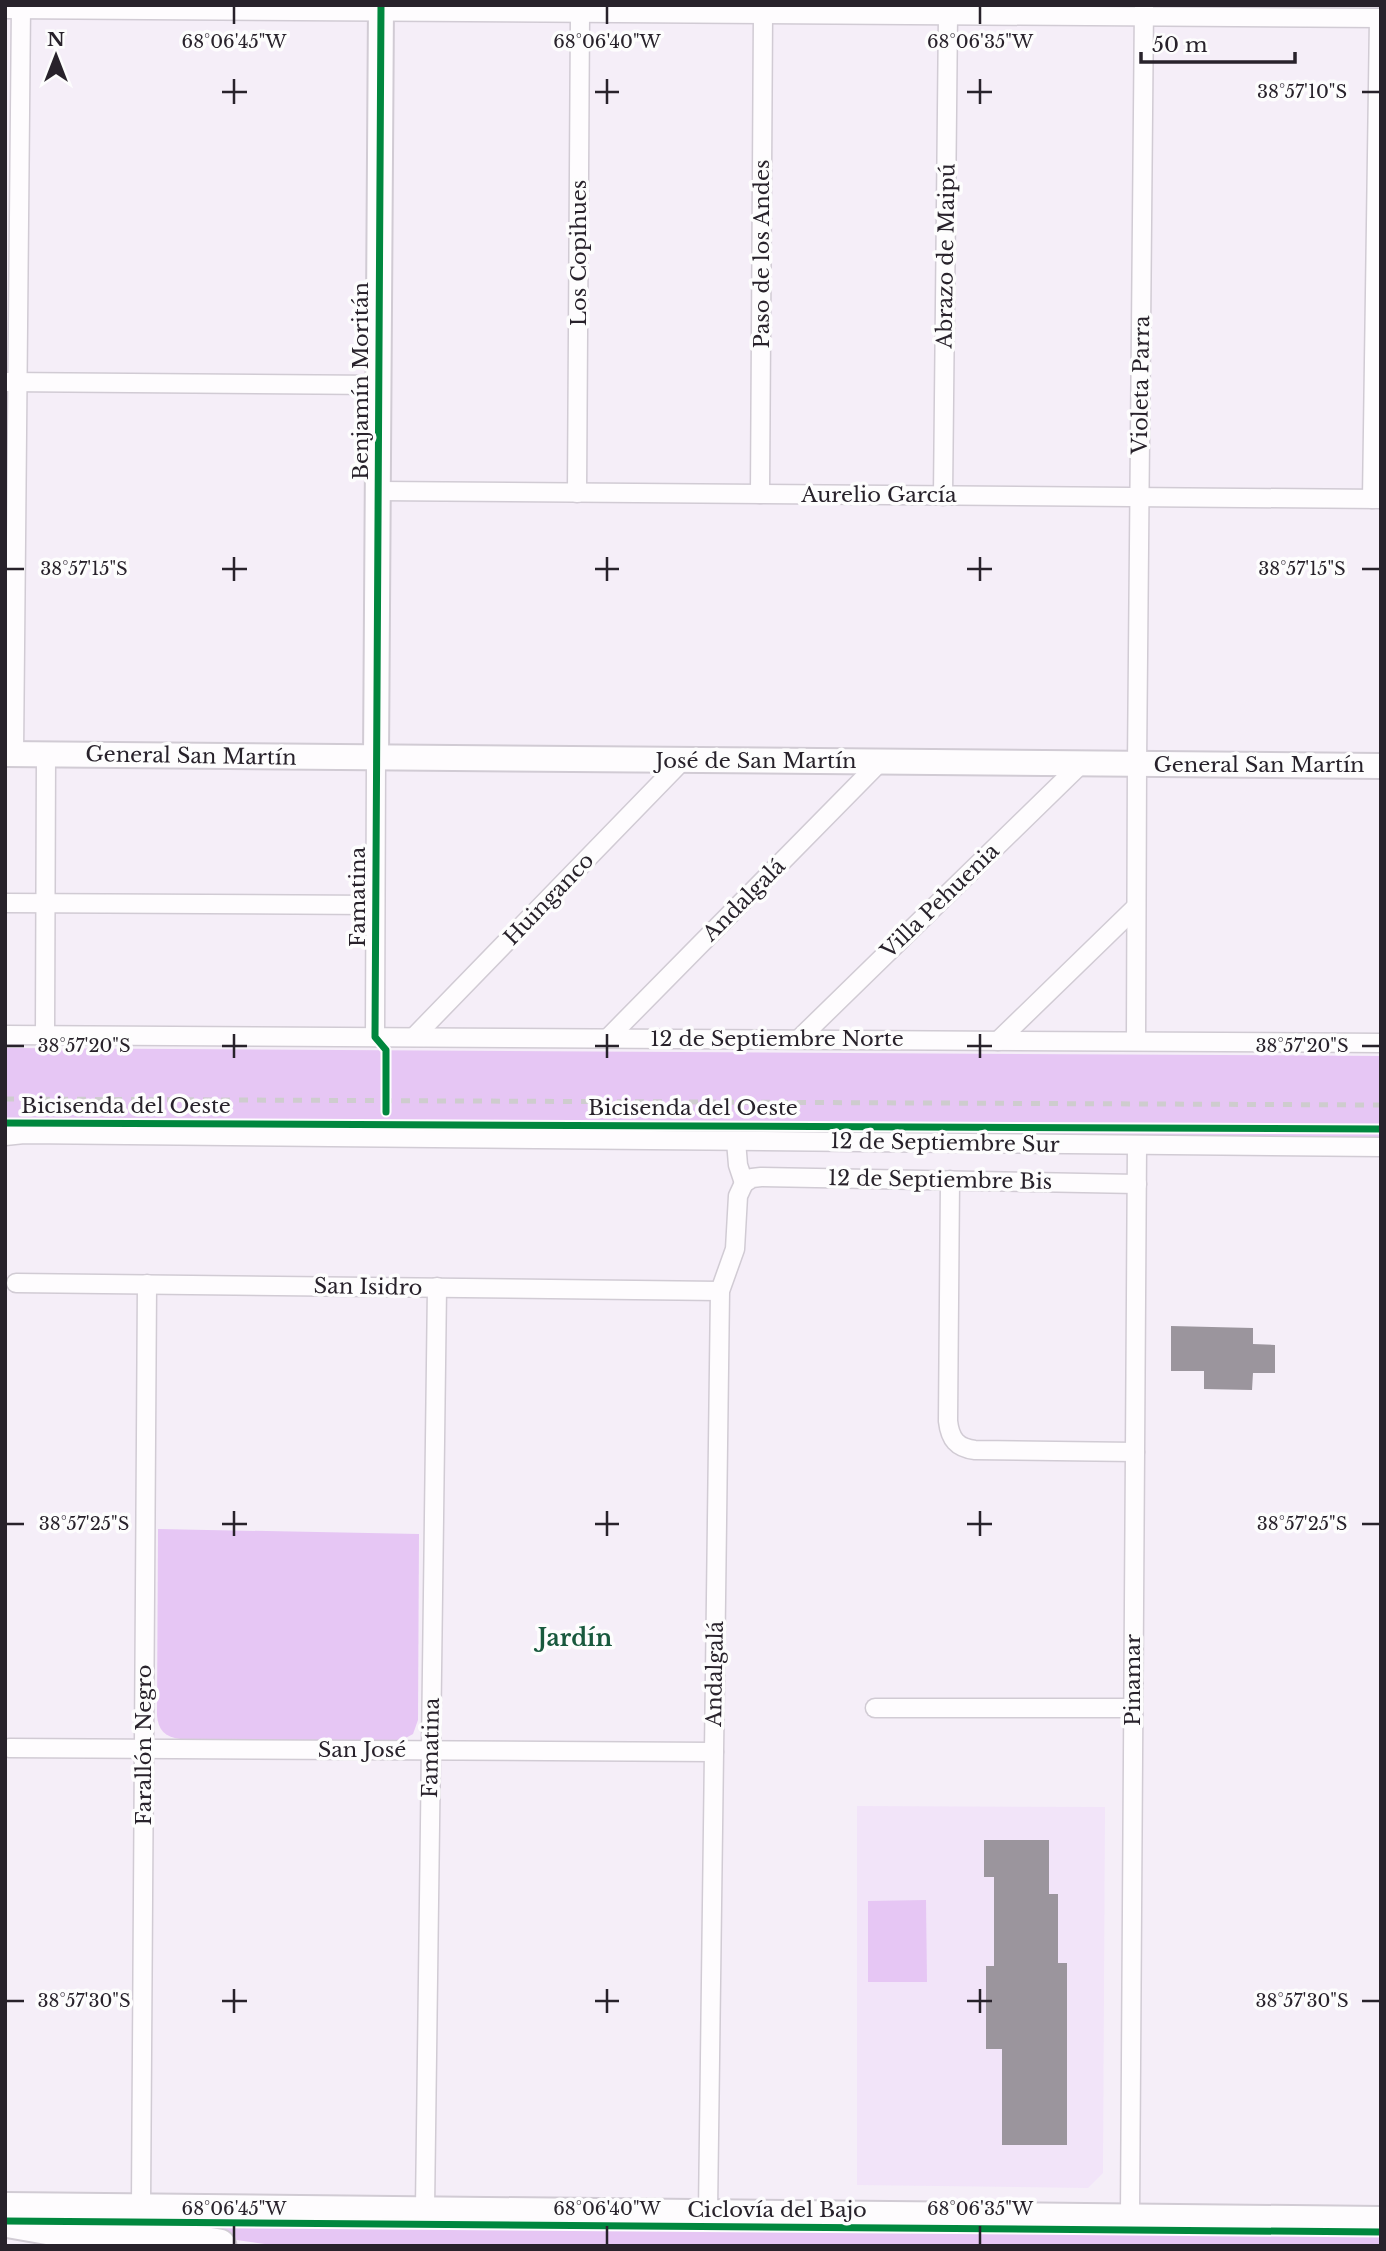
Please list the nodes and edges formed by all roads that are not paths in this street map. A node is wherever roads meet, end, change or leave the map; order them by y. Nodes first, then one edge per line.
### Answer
1 (16, 8) edge
2 (381, 9) edge
3 (1144, 11) edge
4 (580, 13) junction
5 (764, 14) junction
6 (948, 15) junction
7 (1380, 18) edge
8 (11, 382) edge
9 (379, 385) junction
10 (378, 491) junction
11 (577, 493) junction
12 (760, 494) junction
13 (943, 496) junction
14 (1139, 498) junction
15 (1376, 499) edge
16 (10, 754) edge
17 (46, 755) junction
18 (376, 758) junction
19 (684, 760) junction
20 (880, 762) junction
21 (1081, 764) junction
22 (1137, 764) junction
23 (1381, 766) edge
24 (5, 903) edge
25 (45, 903) junction
26 (375, 905) junction
27 (1136, 907) junction
28 (5, 1035) edge
29 (45, 1035) junction
30 (375, 1037) junction
31 (414, 1037) junction
32 (608, 1038) junction
33 (799, 1040) junction
34 (998, 1041) junction
35 (1136, 1041) junction
36 (1381, 1043) edge
37 (5, 1136) edge
38 (736, 1140) junction
39 (1137, 1145) junction
40 (1381, 1147) edge
41 (950, 1180) junction
42 (744, 1183) junction
43 (1137, 1184) junction
44 (16, 1283) dead end
45 (147, 1284) junction
46 (437, 1287) junction
47 (720, 1291) junction
48 (1135, 1452) junction
49 (875, 1708) dead end
50 (1133, 1708) junction
51 (9, 1748) dead end
52 (144, 1749) junction
53 (431, 1750) junction
54 (714, 1752) junction
55 (5, 2205) edge
56 (141, 2206) junction
57 (425, 2209) junction
58 (708, 2212) junction
59 (1130, 2216) junction
60 (1381, 2218) edge
61 (5, 2220) edge
62 (219, 2246) edge

1 - 2 street
1 - 8 street
2 - 4 street
2 - 9 street, Benjamín Moritán
3 - 6 street
3 - 7 street
3 - 14 street, Violeta Parra
4 - 5 street
4 - 11 street, Los Copihues
5 - 6 street
5 - 12 street, Paso de los Andes
6 - 13 street, Abrazo de Maipú
7 - 15 street
8 - 9 street
8 - 16 street
9 - 10 street, Benjamín Moritán
10 - 11 street, Aurelio García
10 - 18 street, Benjamín Moritán
11 - 12 street, Aurelio García
12 - 13 street, Aurelio García
13 - 14 street, Aurelio García
14 - 15 street, Aurelio García
14 - 22 street, Violeta Parra
16 - 17 street, General San Martín
17 - 18 street, General San Martín
17 - 25 street
18 - 19 street, José de San Martín
18 - 26 street, Famatina
19 - 20 street, José de San Martín
19 - 31 street, Huinganco
20 - 21 street, José de San Martín
20 - 32 street, Andalgalá
21 - 22 street, José de San Martín
21 - 33 street, Villa Pehuenia
22 - 23 street, General San Martín
22 - 27 street
24 - 25 street
25 - 26 street
25 - 29 street
26 - 30 street, Famatina
27 - 34 street
27 - 35 street
28 - 29 street, 12 de Septiembre Norte
29 - 30 street, 12 de Septiembre Norte
30 - 31 street, 12 de Septiembre Norte
31 - 32 street, 12 de Septiembre Norte
32 - 33 street, 12 de Septiembre Norte
33 - 34 street, 12 de Septiembre Norte
34 - 35 street, 12 de Septiembre Norte
35 - 36 street, 12 de Septiembre Norte
37 - 38 street, 12 de Septiembre Sur
38 - 39 street, 12 de Septiembre Sur
38 - 42 street, Andalgalá
39 - 40 street, 12 de Septiembre Sur
39 - 43 street, Pinamar
41 - 42 street, 12 de Septiembre Bis
41 - 43 street, 12 de Septiembre Bis
41 - 48 street
42 - 47 street, Andalgalá
43 - 48 street, Pinamar
44 - 45 street, San Isidro
45 - 46 street, San Isidro
45 - 52 street, Farallón Negro
46 - 47 street, San Isidro
46 - 53 street, Famatina
47 - 54 street, Andalgalá
48 - 50 street, Pinamar
49 - 50 street
50 - 59 street, Pinamar
51 - 52 street, San José
52 - 53 street, San José
52 - 56 street, Farallón Negro
53 - 54 street, San José
53 - 57 street, Famatina
54 - 58 street, Andalgalá
55 - 56 street
56 - 57 street
57 - 58 street
58 - 59 street
59 - 60 street
61 - 62 highway

